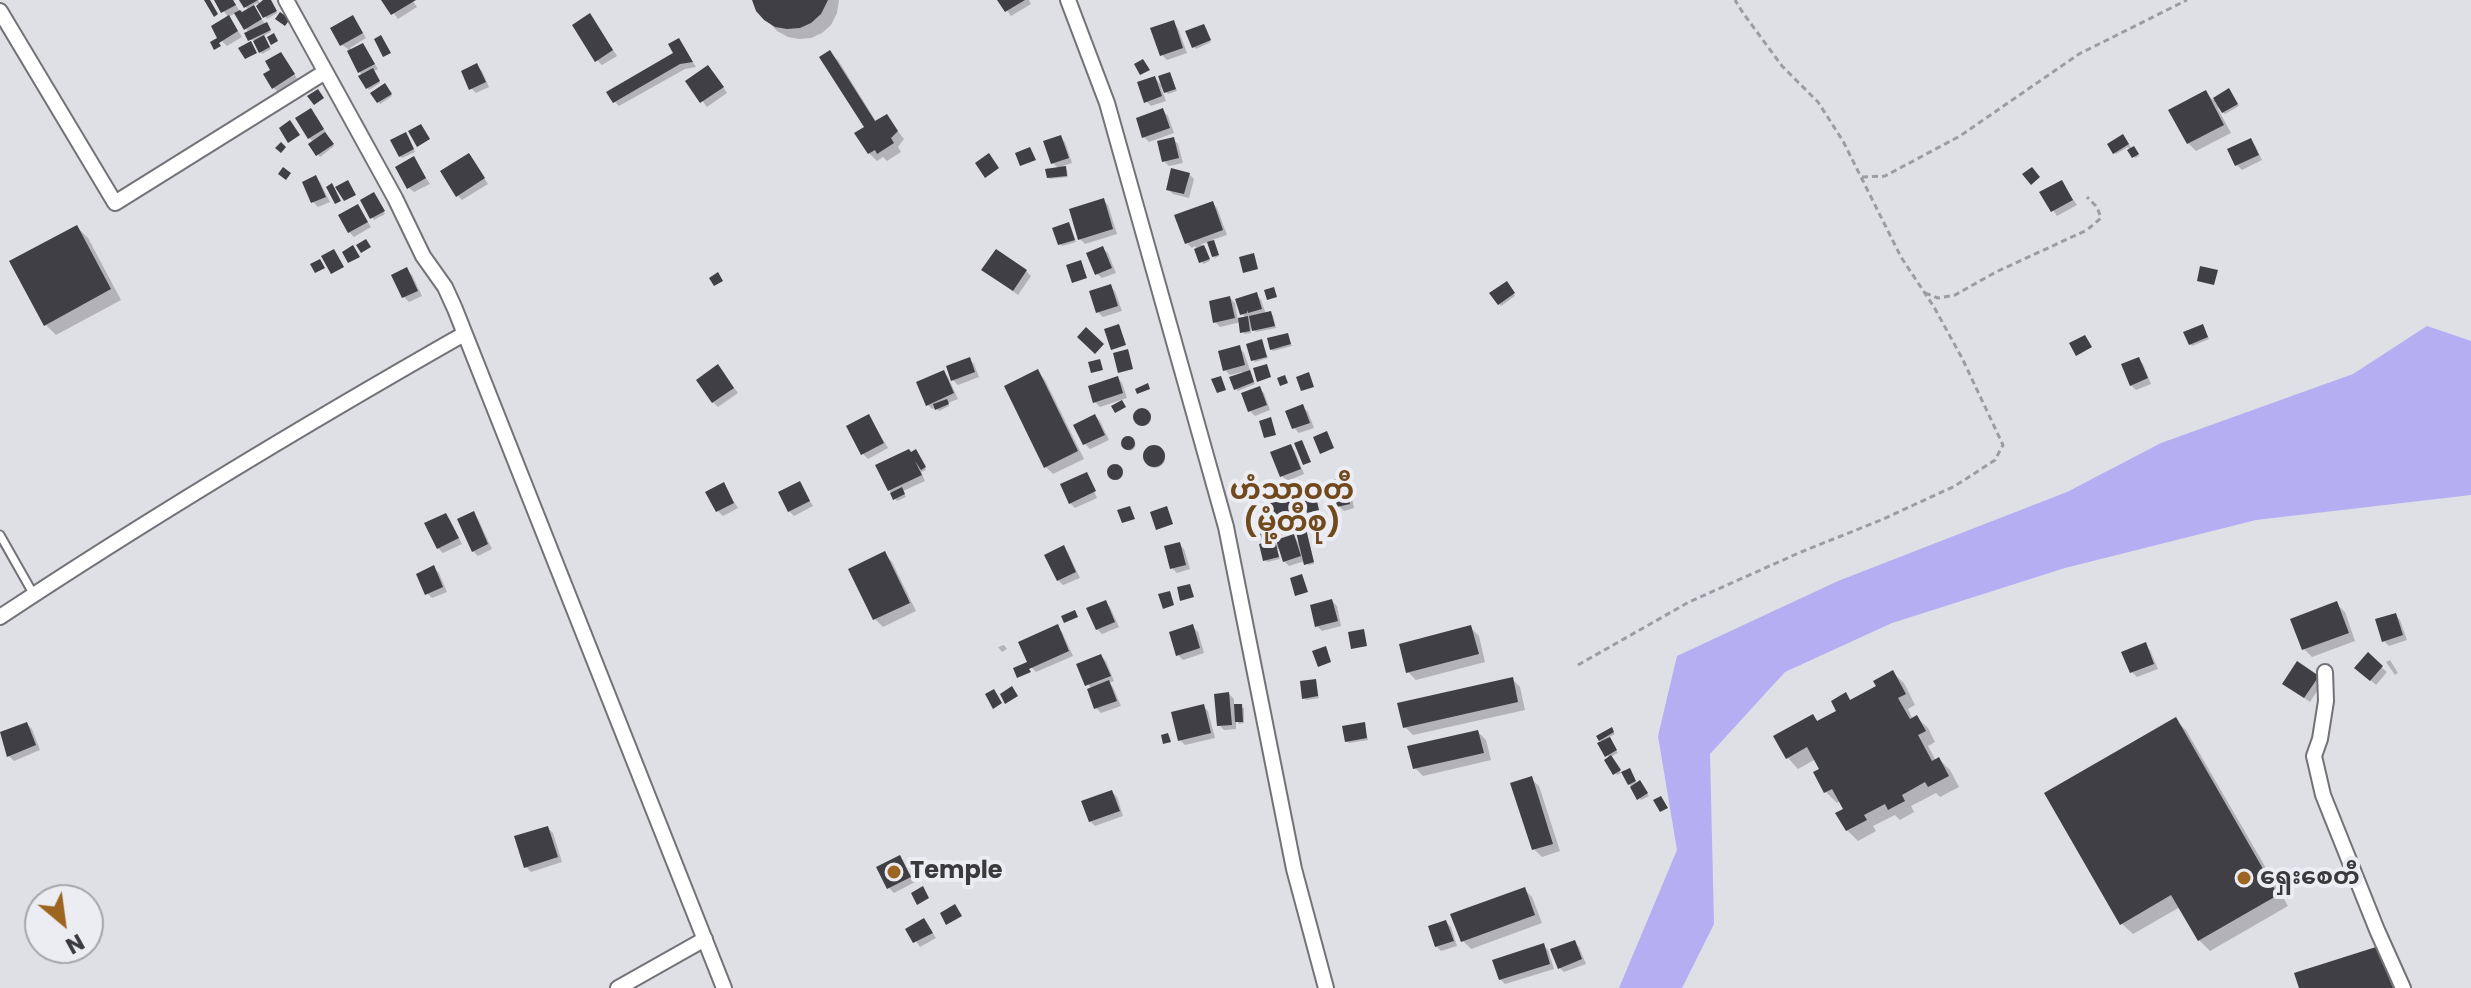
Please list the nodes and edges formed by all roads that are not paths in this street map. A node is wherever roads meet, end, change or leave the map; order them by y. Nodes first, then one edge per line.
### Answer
1 (286, 0) edge
2 (1068, 0) edge
3 (0, 11) edge
4 (325, 72) junction
5 (464, 334) junction
6 (0, 535) edge
7 (34, 595) junction
8 (0, 617) edge
9 (2325, 672) dead end
10 (705, 939) junction
11 (618, 988) edge
12 (724, 988) edge
13 (1326, 988) edge
14 (2403, 988) edge

1 - 4 street
2 - 13 street
3 - 4 street
4 - 5 street
5 - 7 street
5 - 10 street
6 - 7 lane
7 - 8 street
9 - 14 street
10 - 11 street
10 - 12 street

